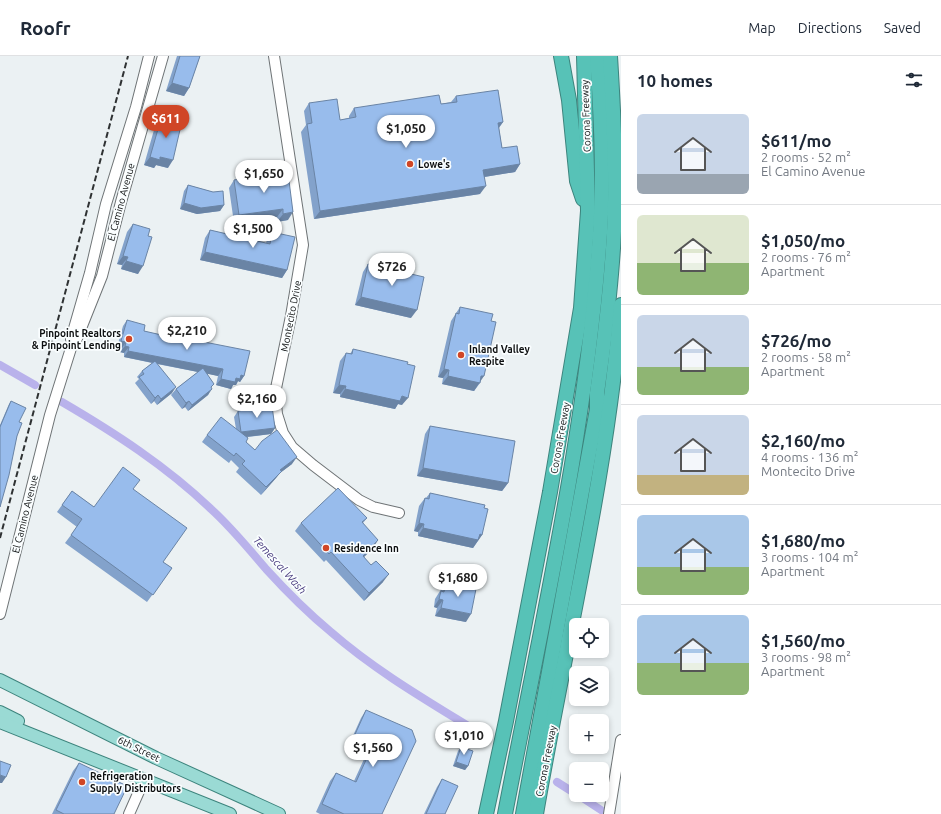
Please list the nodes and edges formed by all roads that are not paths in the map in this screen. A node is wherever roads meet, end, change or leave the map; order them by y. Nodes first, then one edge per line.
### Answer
1 (149, 56) edge
2 (163, 56) edge
3 (274, 56) edge
4 (561, 56) edge
5 (584, 56) edge
6 (597, 56) edge
7 (610, 56) edge
8 (588, 211) junction
9 (621, 310) edge
10 (72, 345) junction
11 (590, 393) junction
12 (399, 513) dead end
13 (0, 614) edge
14 (0, 680) edge
15 (0, 712) edge
16 (0, 722) edge
17 (521, 730) junction
18 (621, 740) edge
19 (74, 752) junction
20 (144, 780) junction
21 (518, 793) edge
22 (129, 814) edge
23 (230, 814) edge
24 (279, 814) edge
25 (486, 814) edge
26 (496, 814) edge
27 (505, 814) edge
28 (514, 814) edge
29 (523, 814) edge
30 (609, 814) edge

1 - 10 street, El Camino Avenue
2 - 10 street, El Camino Avenue
3 - 12 street, Montecito Drive
4 - 8 highway
5 - 8 highway, Corona Freeway
6 - 11 highway
7 - 11 highway
8 - 17 highway, Corona Freeway
9 - 21 highway, Corona Freeway
10 - 13 street, El Camino Avenue
11 - 17 highway
11 - 17 highway
14 - 24 main road, 6th Street
15 - 19 main road
16 - 19 main road
17 - 21 highway, Corona Freeway
17 - 21 highway
17 - 21 highway
18 - 30 street
19 - 20 main road
20 - 22 street
20 - 23 main road
21 - 25 highway, Corona Freeway
21 - 26 highway
21 - 27 highway
21 - 28 highway
21 - 29 highway

